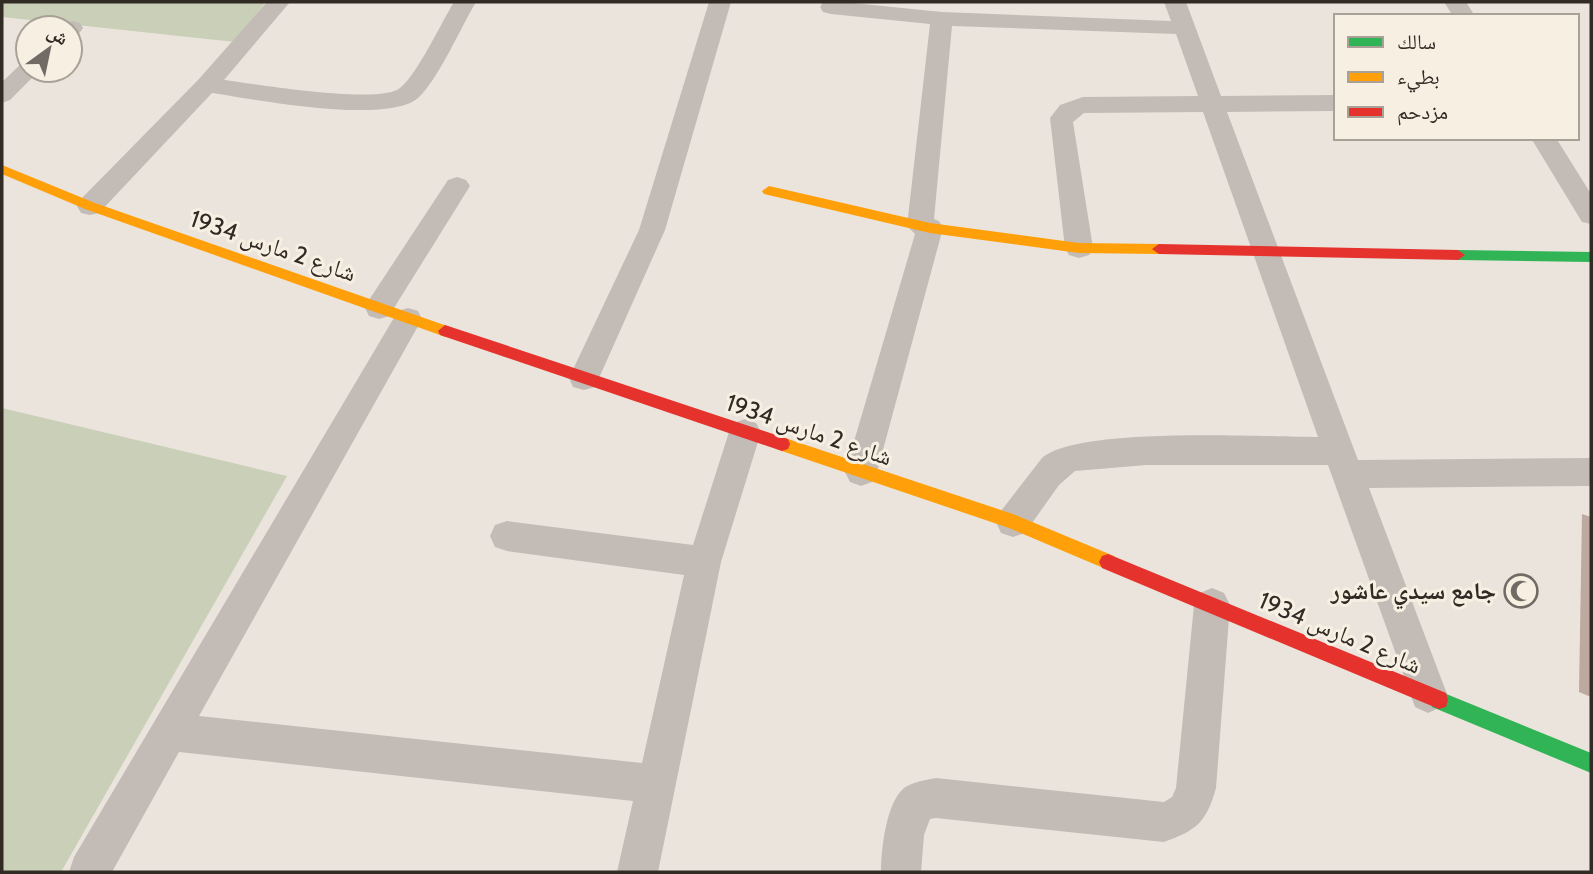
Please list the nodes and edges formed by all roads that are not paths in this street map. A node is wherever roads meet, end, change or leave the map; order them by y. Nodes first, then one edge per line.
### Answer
1 (279, 2) edge
2 (465, 2) edge
3 (720, 2) edge
4 (831, 7) dead end
5 (1180, 15) edge
6 (942, 19) junction
7 (206, 85) junction
8 (1334, 103) edge
9 (1213, 104) junction
10 (1544, 140) edge
11 (2, 169) edge
12 (457, 186) dead end
13 (769, 191) dead end
14 (90, 206) junction
15 (1591, 215) edge
16 (925, 227) junction
17 (1079, 248) junction
18 (1269, 253) junction
19 (1591, 257) edge
20 (394, 314) junction
21 (584, 378) junction
22 (745, 432) junction
23 (1344, 463) junction
24 (861, 472) junction
25 (1591, 472) edge
26 (1013, 522) junction
27 (507, 536) dead end
28 (704, 562) junction
29 (1212, 605) junction
30 (1428, 694) junction
31 (169, 732) junction
32 (1591, 763) edge
33 (655, 785) junction
34 (89, 872) edge
35 (638, 872) edge
36 (901, 872) edge

1 - 7 street
2 - 7 street
3 - 21 street
4 - 6 street
5 - 6 street
5 - 9 street
6 - 16 street
7 - 14 street
8 - 9 street
9 - 17 street
9 - 18 street
10 - 15 street
11 - 14 street, شارع 2 مارس 1934
12 - 20 street
13 - 16 street
14 - 20 street, شارع 2 مارس 1934
16 - 17 street
16 - 24 street
17 - 18 street
18 - 19 street
18 - 23 street
20 - 21 street, شارع 2 مارس 1934
20 - 31 street
21 - 22 street, شارع 2 مارس 1934
22 - 24 street, شارع 2 مارس 1934
22 - 28 street
23 - 25 street
23 - 26 street
23 - 30 street
24 - 26 street, شارع 2 مارس 1934
26 - 29 street, شارع 2 مارس 1934
27 - 28 street
28 - 33 street
29 - 30 street, شارع 2 مارس 1934
29 - 36 street
30 - 32 street, شارع 2 مارس 1934
31 - 33 street
31 - 34 street
33 - 35 street

